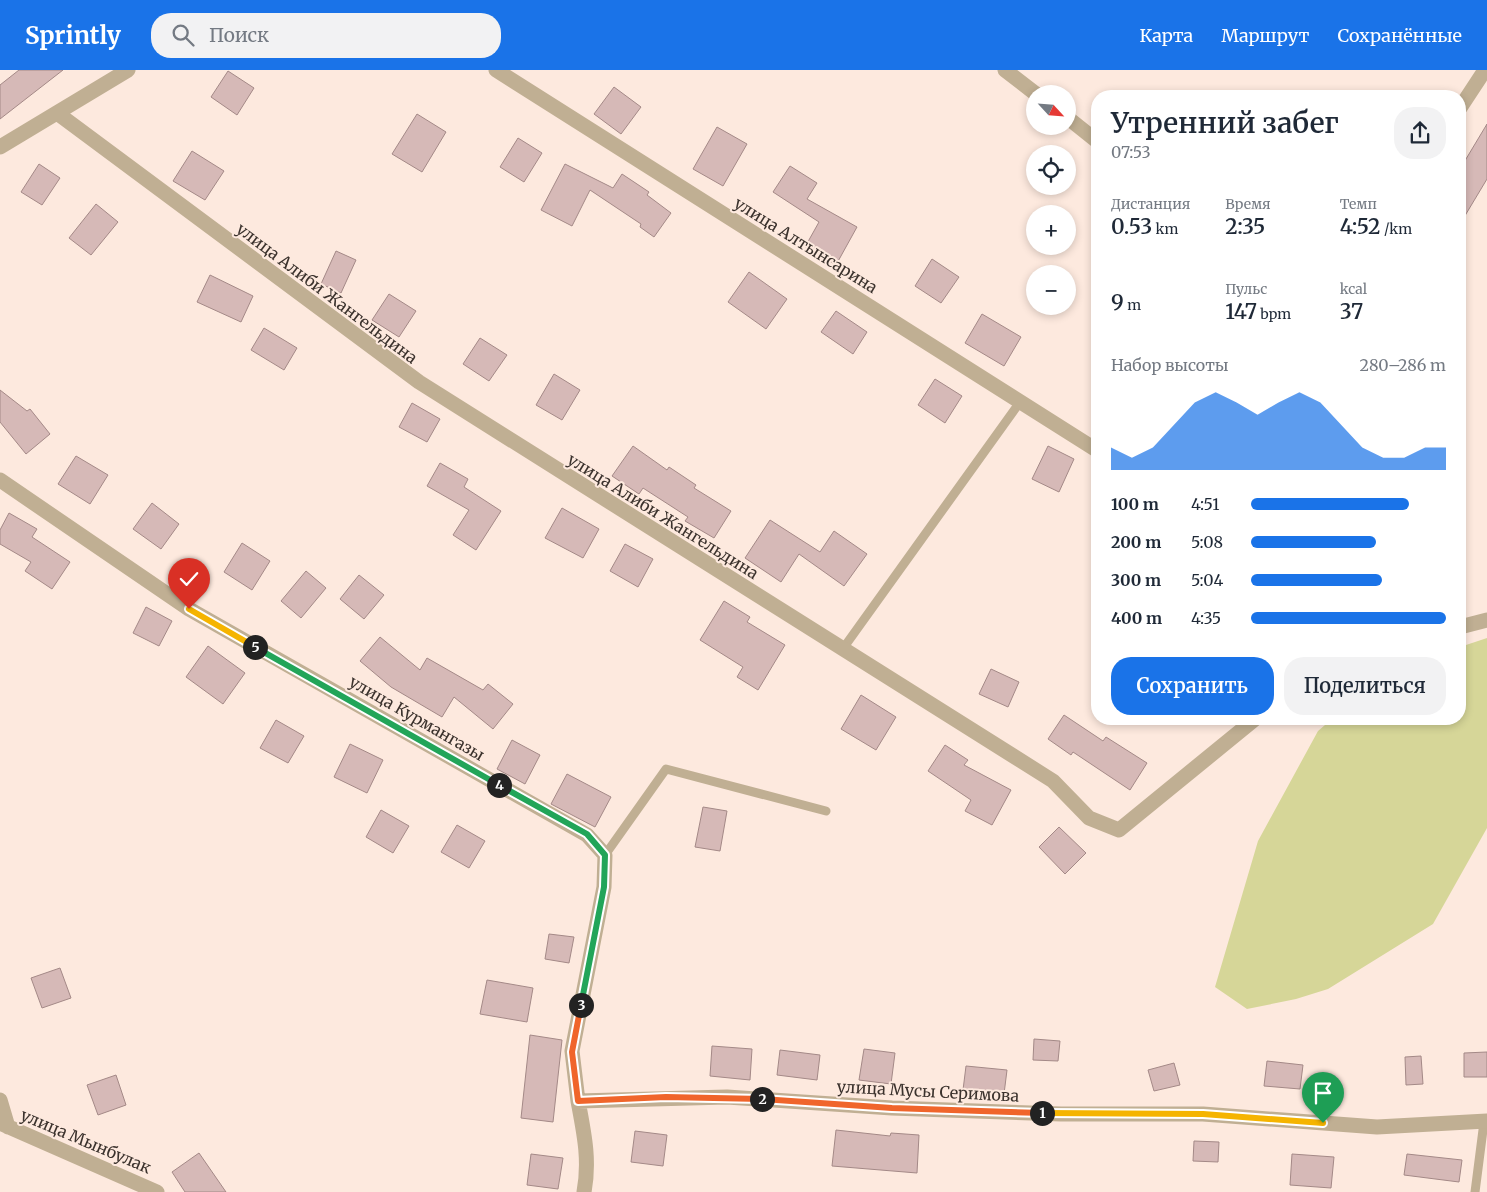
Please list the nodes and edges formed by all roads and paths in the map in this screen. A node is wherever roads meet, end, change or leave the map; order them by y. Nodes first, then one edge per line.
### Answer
1 (128, 70) edge
2 (496, 70) edge
3 (1005, 70) edge
4 (1485, 70) edge
5 (1026, 86) edge
6 (1466, 99) edge
7 (57, 113) junction
8 (1076, 124) edge
9 (1091, 136) edge
10 (0, 147) edge
11 (1020, 402) junction
12 (1091, 447) edge
13 (0, 480) edge
14 (1487, 620) edge
15 (1466, 625) edge
16 (842, 650) junction
17 (1248, 725) edge
18 (826, 811) dead end
19 (605, 855) junction
20 (0, 1100) edge
21 (578, 1101) junction
22 (1485, 1122) edge
23 (4, 1125) edge
24 (155, 1192) edge
25 (584, 1192) edge
26 (1474, 1192) edge

1 - 7 street
2 - 11 street, улица Алтынсарина
3 - 5 street
4 - 6 street
7 - 10 street
7 - 16 street, улица Алиби Жангельдина
8 - 9 street
11 - 12 street, улица Алтынсарина
11 - 16 lane
13 - 19 street, улица Курмангазы
14 - 15 street
16 - 17 street, улица Алиби Жангельдина
18 - 19 lane
19 - 21 street
20 - 23 street
21 - 22 street, улица Мусы Серимова
21 - 25 street
22 - 26 lane
23 - 24 street, улица Мынбулак

